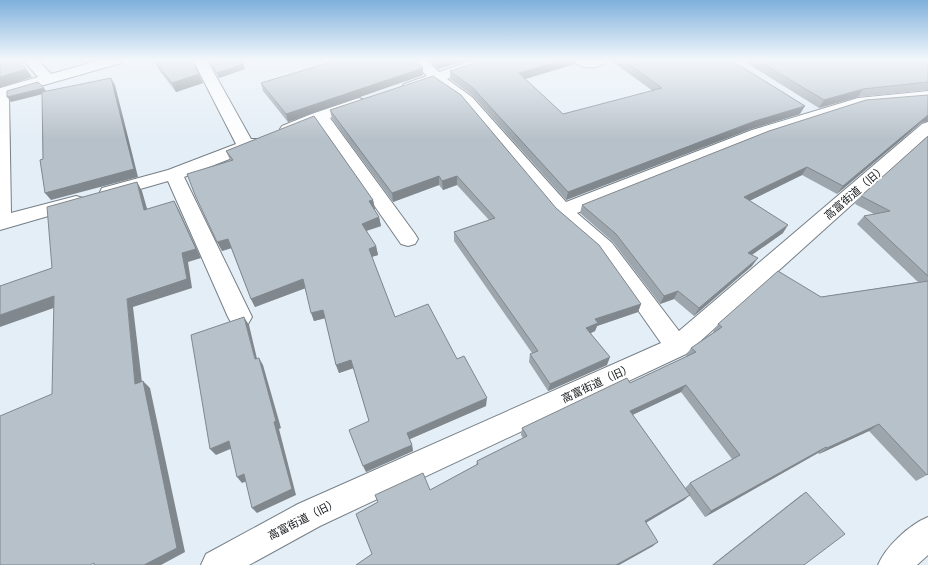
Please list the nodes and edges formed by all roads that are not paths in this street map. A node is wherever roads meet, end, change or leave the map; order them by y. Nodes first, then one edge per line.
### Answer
1 (23, 86) edge
2 (214, 86) edge
3 (411, 86) edge
4 (448, 86) edge
5 (393, 92) edge
6 (0, 93) edge
7 (928, 96) edge
8 (371, 99) edge
9 (798, 104) edge
10 (320, 116) junction
11 (817, 116) junction
12 (928, 127) edge
13 (246, 146) junction
14 (174, 174) junction
15 (563, 211) junction
16 (1, 223) edge
17 (408, 239) dead end
18 (240, 317) edge
19 (677, 347) junction
20 (928, 533) edge
21 (217, 565) edge
22 (894, 565) edge

1 - 6 street
2 - 13 street
3 - 5 street
4 - 15 street
6 - 16 street
7 - 11 street
8 - 10 street
9 - 11 street
10 - 13 street
10 - 17 street
11 - 15 street
12 - 19 street, 高富街道（旧）
13 - 14 street
14 - 16 street
14 - 18 street
15 - 19 street
19 - 21 street, 高富街道（旧）
20 - 22 street

